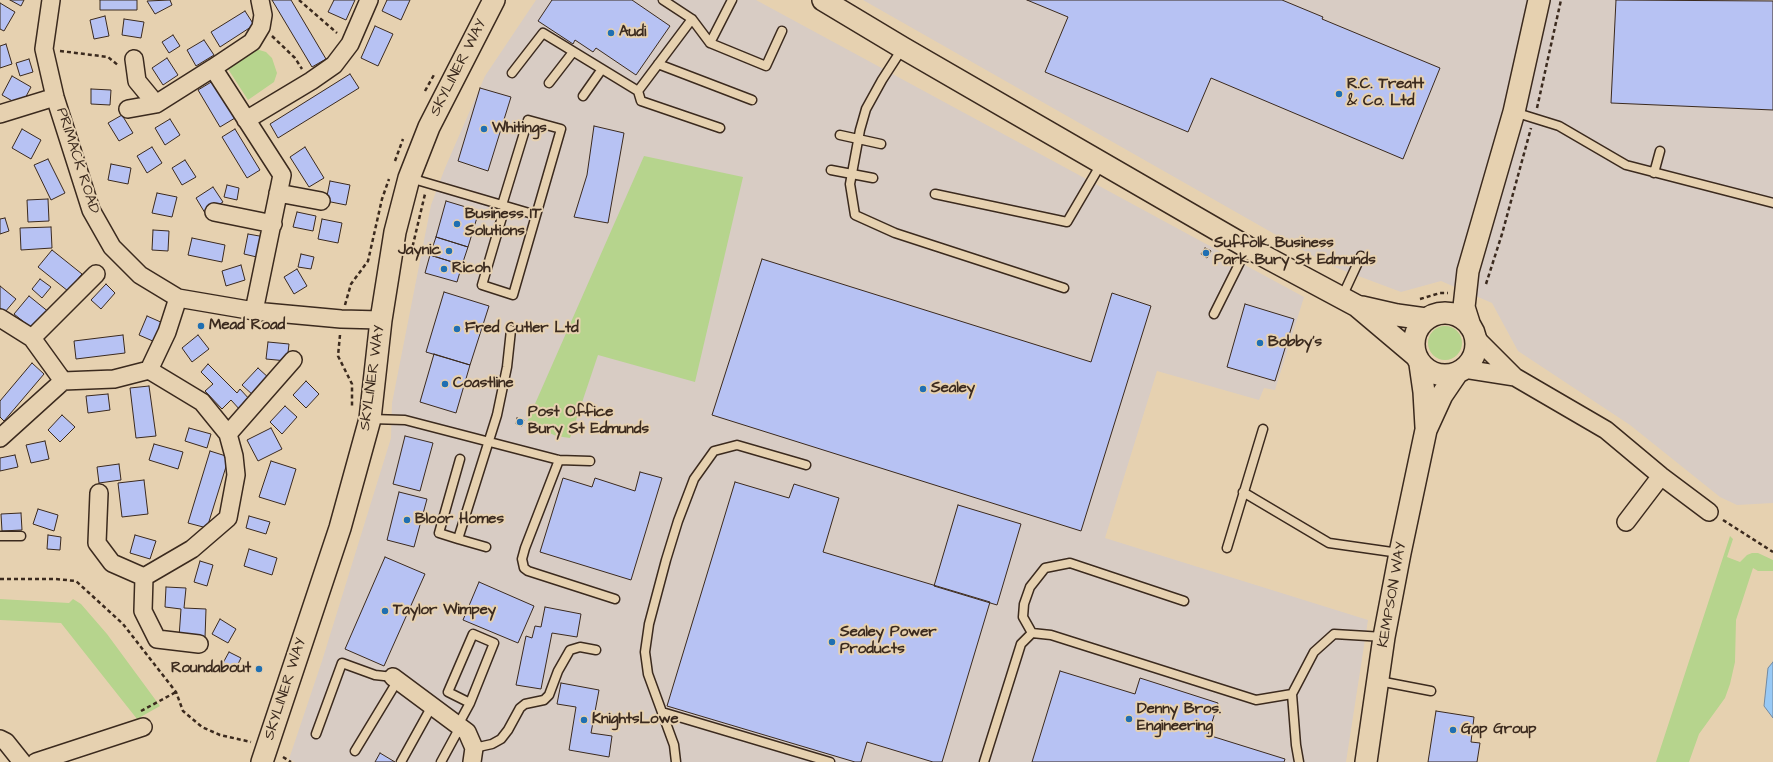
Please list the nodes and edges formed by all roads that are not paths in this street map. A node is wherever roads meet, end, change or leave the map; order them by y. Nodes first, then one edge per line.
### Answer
1 (51, 0) edge
2 (260, 0) edge
3 (370, 0) edge
4 (494, 0) edge
5 (663, 0) edge
6 (732, 0) edge
7 (1539, 0) edge
8 (832, 2) edge
9 (692, 19) junction
10 (782, 31) dead end
11 (710, 43) junction
12 (903, 48) junction
13 (573, 52) junction
14 (134, 59) dead end
15 (658, 64) junction
16 (213, 68) junction
17 (602, 69) junction
18 (512, 73) dead end
19 (550, 84) dead end
20 (638, 91) junction
21 (583, 96) dead end
22 (55, 97) junction
23 (752, 100) dead end
24 (156, 104) junction
25 (128, 109) dead end
26 (1514, 112) junction
27 (0, 114) edge
28 (246, 120) junction
29 (720, 128) dead end
30 (840, 135) dead end
31 (858, 139) junction
32 (880, 144) dead end
33 (1660, 151) dead end
34 (1101, 163) junction
35 (831, 170) dead end
36 (1654, 173) junction
37 (852, 174) junction
38 (409, 178) junction
39 (873, 178) dead end
40 (278, 193) junction
41 (935, 194) dead end
42 (321, 201) dead end
43 (1773, 203) edge
44 (503, 206) junction
45 (214, 212) dead end
46 (536, 215) junction
47 (272, 224) junction
48 (1247, 247) junction
49 (1361, 256) dead end
50 (1468, 271) junction
51 (96, 274) dead end
52 (1064, 288) dead end
53 (178, 298) junction
54 (1350, 302) junction
55 (254, 311) junction
56 (1214, 314) dead end
57 (1431, 316) junction
58 (0, 318) edge
59 (381, 320) junction
60 (511, 330) dead end
61 (1473, 331) junction
62 (32, 338) junction
63 (293, 360) dead end
64 (1418, 360) junction
65 (148, 370) junction
66 (1461, 371) junction
67 (1515, 377) junction
68 (63, 381) junction
69 (361, 414) junction
70 (1263, 429) dead end
71 (1426, 430) junction
72 (228, 434) junction
73 (0, 438) edge
74 (488, 441) junction
75 (460, 459) dead end
76 (559, 460) junction
77 (590, 461) dead end
78 (806, 465) dead end
79 (1661, 476) junction
80 (1243, 492) junction
81 (99, 493) dead end
82 (1709, 512) road end
83 (1626, 522) dead end
84 (0, 536) edge
85 (21, 536) dead end
86 (458, 539) junction
87 (486, 547) dead end
88 (1227, 548) dead end
89 (1400, 553) junction
90 (144, 577) junction
91 (615, 599) dead end
92 (1184, 601) dead end
93 (1032, 632) junction
94 (1384, 637) junction
95 (199, 644) dead end
96 (596, 650) dead end
97 (396, 679) junction
98 (1378, 681) junction
99 (1431, 691) dead end
100 (1292, 694) junction
101 (470, 703) junction
102 (432, 706) junction
103 (662, 712) junction
104 (459, 726) junction
105 (143, 727) dead end
106 (316, 734) dead end
107 (0, 739) edge
108 (355, 751) dead end
109 (473, 755) edge
110 (22, 762) edge
111 (36, 762) edge
112 (262, 762) edge
113 (400, 762) edge
114 (441, 762) edge
115 (676, 762) edge
116 (830, 762) edge
117 (984, 762) edge
118 (1299, 762) edge
119 (1366, 762) edge

1 - 22 street, PRIMACK ROAD
2 - 16 street
3 - 28 street
4 - 38 street, SKYLINER WAY
5 - 9 lane
6 - 11 lane
7 - 26 street
8 - 12 street
9 - 11 lane
9 - 15 lane
10 - 11 lane
12 - 31 lane
12 - 34 street
13 - 17 lane
13 - 18 lane
13 - 19 lane
14 - 24 street
15 - 20 lane
15 - 23 lane
16 - 24 street
16 - 28 street
17 - 20 lane
17 - 21 lane
20 - 29 lane
22 - 27 street
22 - 53 street, PRIMACK ROAD
24 - 25 street
26 - 36 lane
26 - 50 street
28 - 40 street
30 - 31 lane
31 - 32 lane
31 - 37 lane
33 - 36 lane
34 - 41 lane
34 - 48 street
35 - 37 lane
36 - 43 lane
37 - 39 lane
37 - 52 lane
38 - 44 lane
38 - 59 street, SKYLINER WAY
40 - 42 street
40 - 47 street
44 - 46 lane
44 - 46 lane
44 - 46 lane
45 - 47 street
47 - 55 street
48 - 54 street
48 - 56 lane
49 - 54 lane
50 - 57 street
50 - 61 street
51 - 62 street
53 - 55 street, PRIMACK ROAD
53 - 65 street
54 - 57 street
54 - 64 street
55 - 59 street, PRIMACK ROAD
57 - 61 street
57 - 64 street
58 - 62 street
59 - 69 street, SKYLINER WAY
60 - 74 lane
61 - 66 street
61 - 67 street
62 - 68 street
63 - 72 street
64 - 66 street
64 - 71 street, KEMPSON WAY
65 - 68 street
65 - 72 street
66 - 67 street
66 - 71 street, KEMPSON WAY
67 - 79 street
68 - 73 street
69 - 74 lane
69 - 112 street, SKYLINER WAY
70 - 80 lane
71 - 89 street, KEMPSON WAY
72 - 90 street
74 - 76 lane
74 - 86 lane
75 - 86 lane
76 - 77 lane
76 - 91 lane
78 - 103 lane
79 - 82 street
79 - 83 street
80 - 88 lane
80 - 89 lane
81 - 90 street
84 - 85 lane
86 - 87 lane
89 - 94 street, KEMPSON WAY
90 - 95 street
92 - 93 lane
93 - 100 lane
93 - 117 lane
94 - 98 street, KEMPSON WAY
94 - 100 lane
96 - 109 lane
97 - 102 street
97 - 106 lane
97 - 108 lane
98 - 99 lane
98 - 119 street, KEMPSON WAY
100 - 118 lane
101 - 101 lane
101 - 104 lane
102 - 104 street
102 - 113 lane
103 - 115 lane
103 - 116 lane
104 - 109 street
104 - 114 lane
105 - 111 street
107 - 110 street

